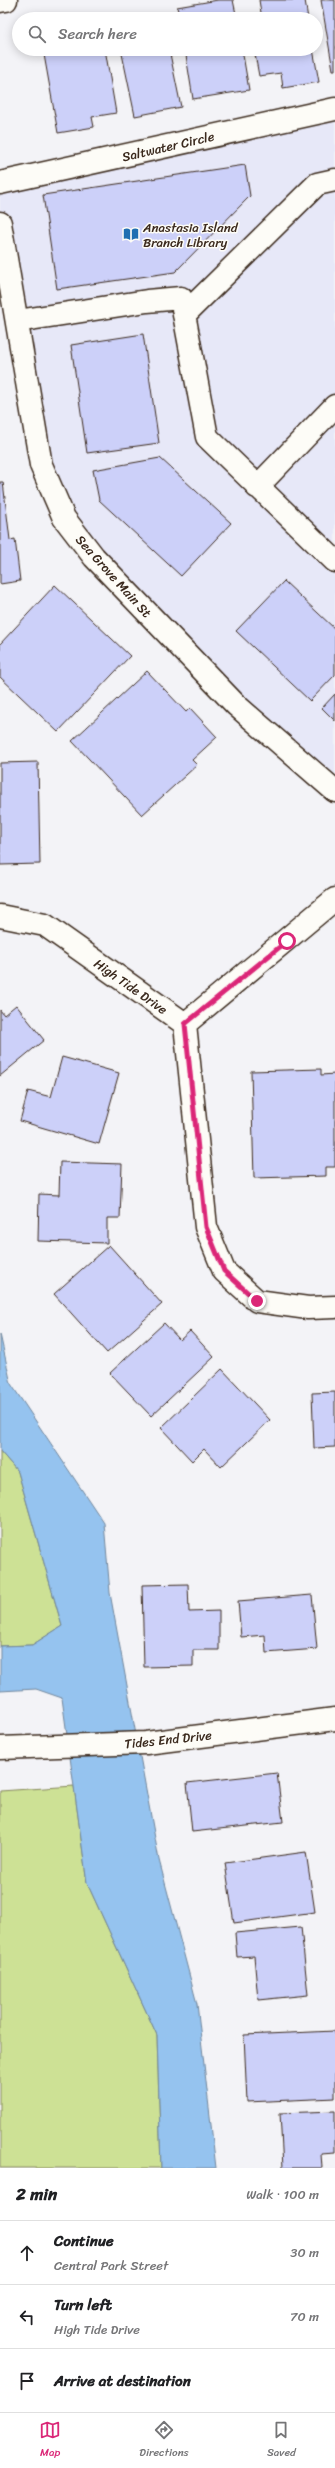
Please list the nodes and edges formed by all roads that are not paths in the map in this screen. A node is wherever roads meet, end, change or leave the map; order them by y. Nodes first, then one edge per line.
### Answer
1 (6, 0) edge
2 (0, 1) edge
3 (335, 109) edge
4 (335, 180) edge
5 (0, 183) edge
6 (0, 223) edge
7 (184, 315) junction
8 (16, 321) junction
9 (335, 406) edge
10 (257, 487) junction
11 (334, 557) edge
12 (335, 791) edge
13 (335, 899) edge
14 (0, 916) edge
15 (185, 1024) junction
16 (335, 1306) edge
17 (335, 1719) edge
18 (0, 1748) edge

1 - 2 street
3 - 5 street, Saltwater Circle
4 - 7 street
6 - 8 street, Sea Grove Main St
7 - 8 street
7 - 10 street
8 - 12 street, Sea Grove Main St
9 - 10 street
10 - 11 street
13 - 15 street
14 - 15 street, High Tide Drive
15 - 16 street
17 - 18 street, Tides End Drive

